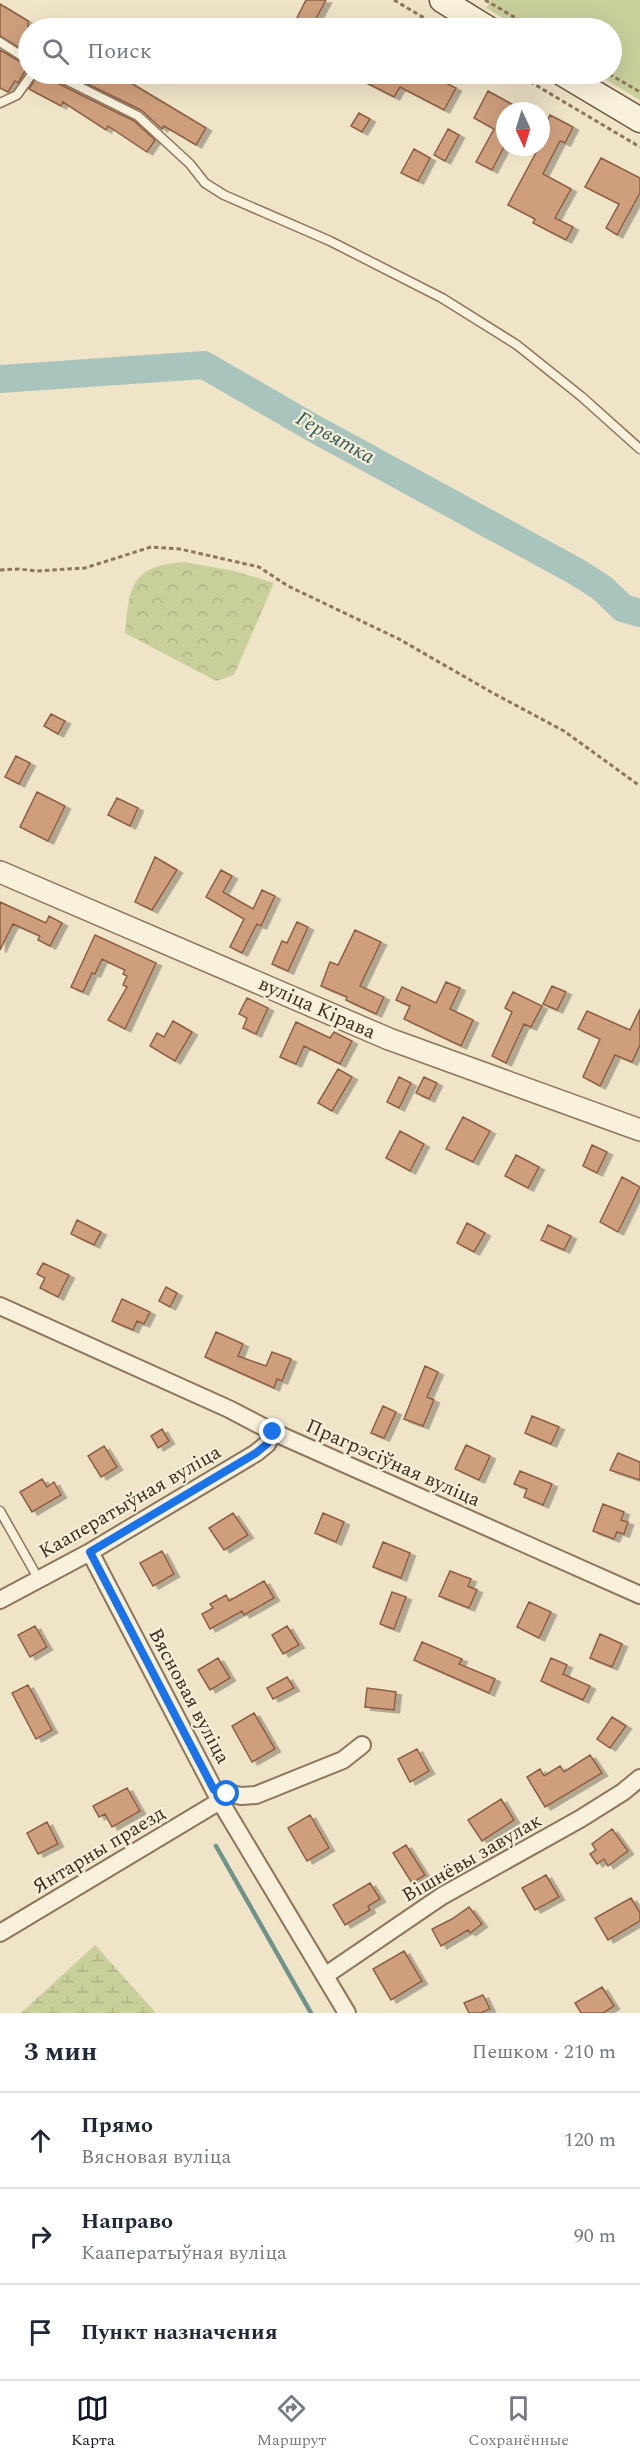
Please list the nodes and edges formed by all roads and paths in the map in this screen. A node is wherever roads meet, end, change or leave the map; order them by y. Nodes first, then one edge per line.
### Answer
1 (394, 0) edge
2 (485, 0) edge
3 (447, 1) edge
4 (424, 18) edge
5 (473, 18) edge
6 (516, 18) edge
7 (0, 42) edge
8 (18, 54) edge
9 (622, 82) edge
10 (25, 84) edge
11 (74, 84) edge
12 (534, 84) edge
13 (580, 84) edge
14 (640, 92) edge
15 (0, 103) edge
16 (640, 120) edge
17 (640, 147) edge
18 (640, 449) edge
19 (0, 570) edge
20 (640, 786) edge
21 (0, 872) edge
22 (640, 1130) edge
23 (0, 1306) edge
24 (273, 1432) junction
25 (0, 1511) edge
26 (90, 1552) junction
27 (38, 1578) junction
28 (640, 1595) edge
29 (0, 1600) edge
30 (362, 1745) dead end
31 (640, 1778) edge
32 (217, 1795) junction
33 (0, 1933) edge
34 (326, 1975) junction
35 (347, 2013) edge

1 - 4 path
2 - 6 path
3 - 5 main road
7 - 8 lane
9 - 14 path
10 - 15 lane
11 - 18 lane
12 - 17 path
13 - 16 main road
19 - 20 path
21 - 22 street, вуліца Кірава
23 - 24 street, Прагрэсіўная вуліца
24 - 26 street, Кааператыўная вуліца
24 - 28 street, Прагрэсіўная вуліца
25 - 27 lane
26 - 27 street, Кааператыўная вуліца
26 - 32 street, Вясновая вуліца
27 - 29 street, Кааператыўная вуліца
30 - 32 street
31 - 34 street, Вішнёвы завулак
32 - 33 street, Янтарны праезд
32 - 34 street, Вясновая вуліца
34 - 35 street, Вясновая вуліца

